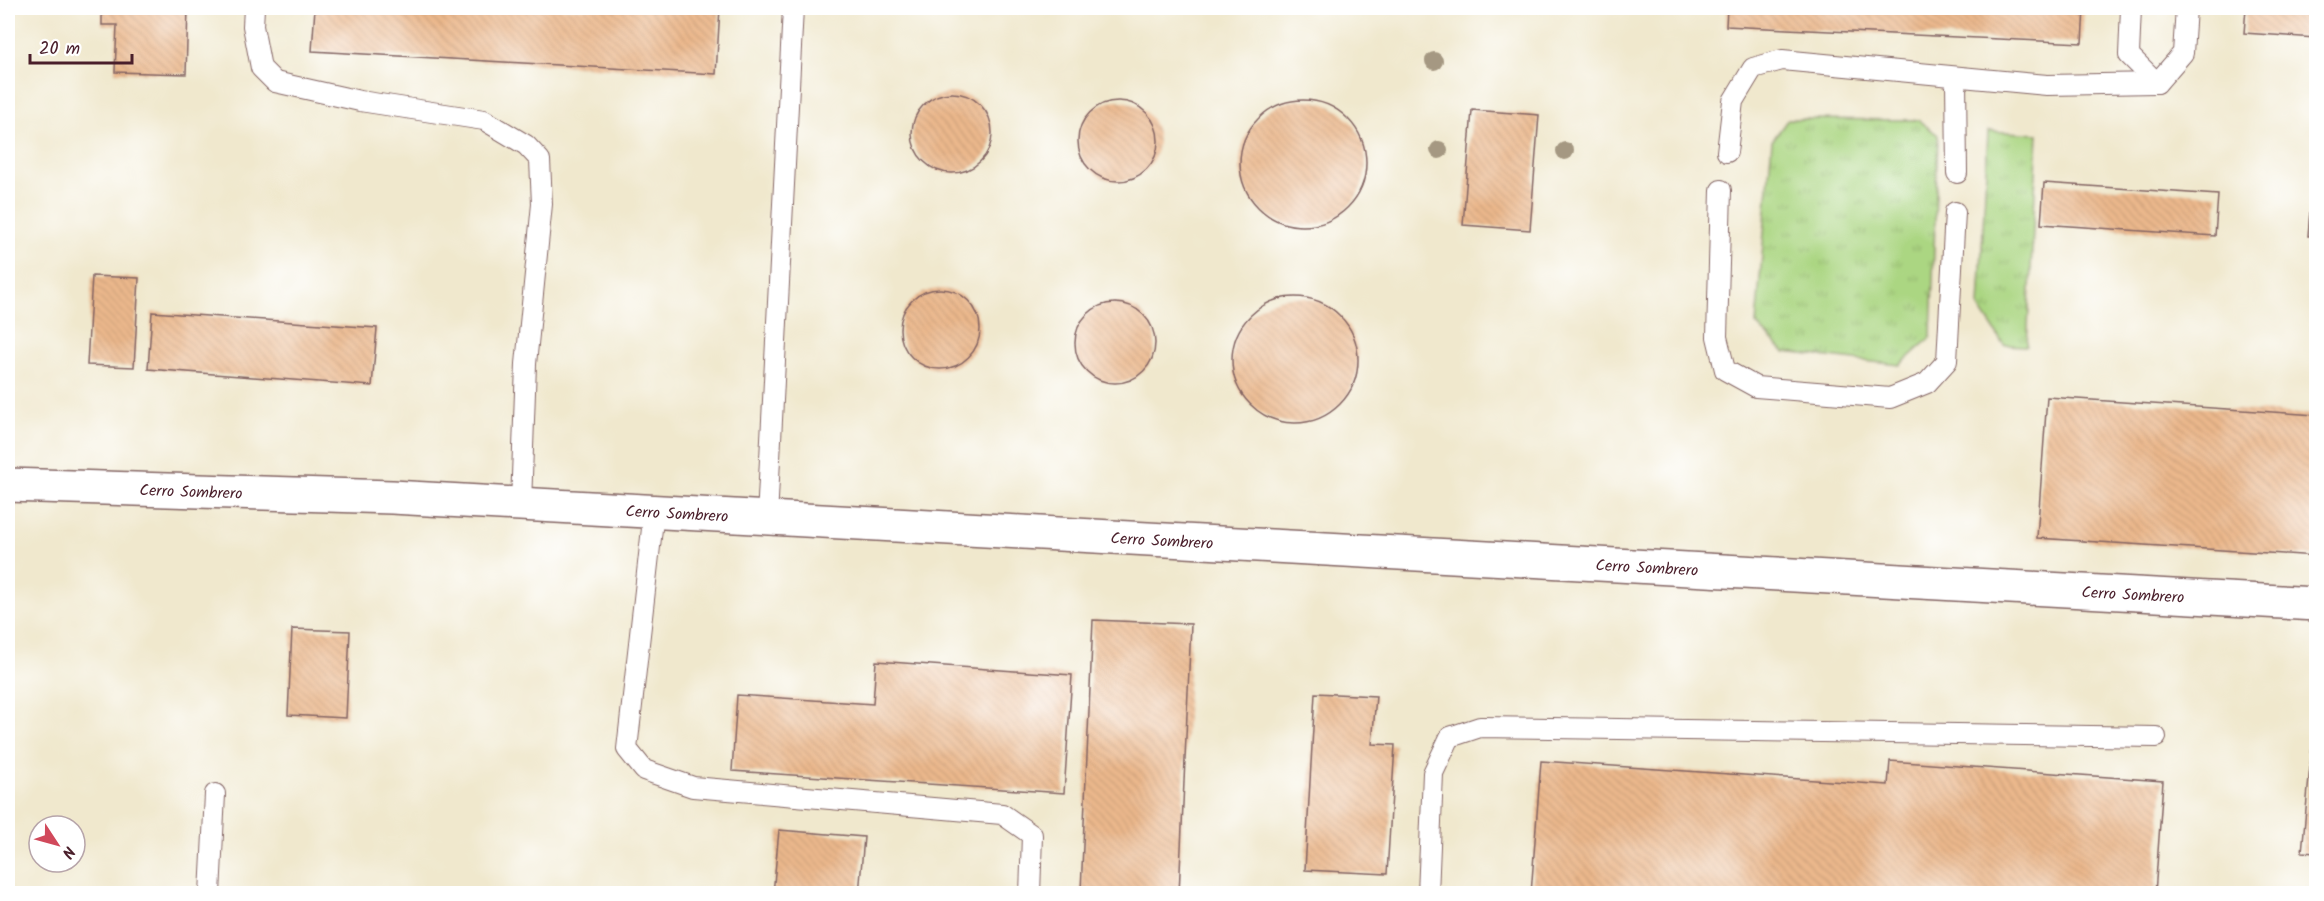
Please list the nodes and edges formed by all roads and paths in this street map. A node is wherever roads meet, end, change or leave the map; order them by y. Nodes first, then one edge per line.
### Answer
1 (254, 8) edge
2 (793, 8) edge
3 (2131, 8) edge
4 (2186, 8) edge
5 (1956, 78) junction
6 (2157, 83) junction
7 (1727, 152) dead end
8 (1957, 173) dead end
9 (1721, 190) dead end
10 (1955, 212) dead end
11 (8, 485) edge
12 (521, 504) junction
13 (654, 511) junction
14 (767, 518) junction
15 (2316, 604) edge
16 (2156, 737) dead end
17 (215, 794) dead end
18 (210, 894) edge
19 (1030, 894) edge
20 (1428, 894) edge

1 - 12 lane
2 - 14 lane
3 - 6 lane
4 - 6 lane
5 - 6 lane
5 - 7 lane
5 - 8 lane
9 - 10 lane
11 - 12 street, Cerro Sombrero
12 - 13 street, Cerro Sombrero
13 - 14 street, Cerro Sombrero
13 - 19 lane
14 - 15 street, Cerro Sombrero
16 - 20 lane
17 - 18 lane

